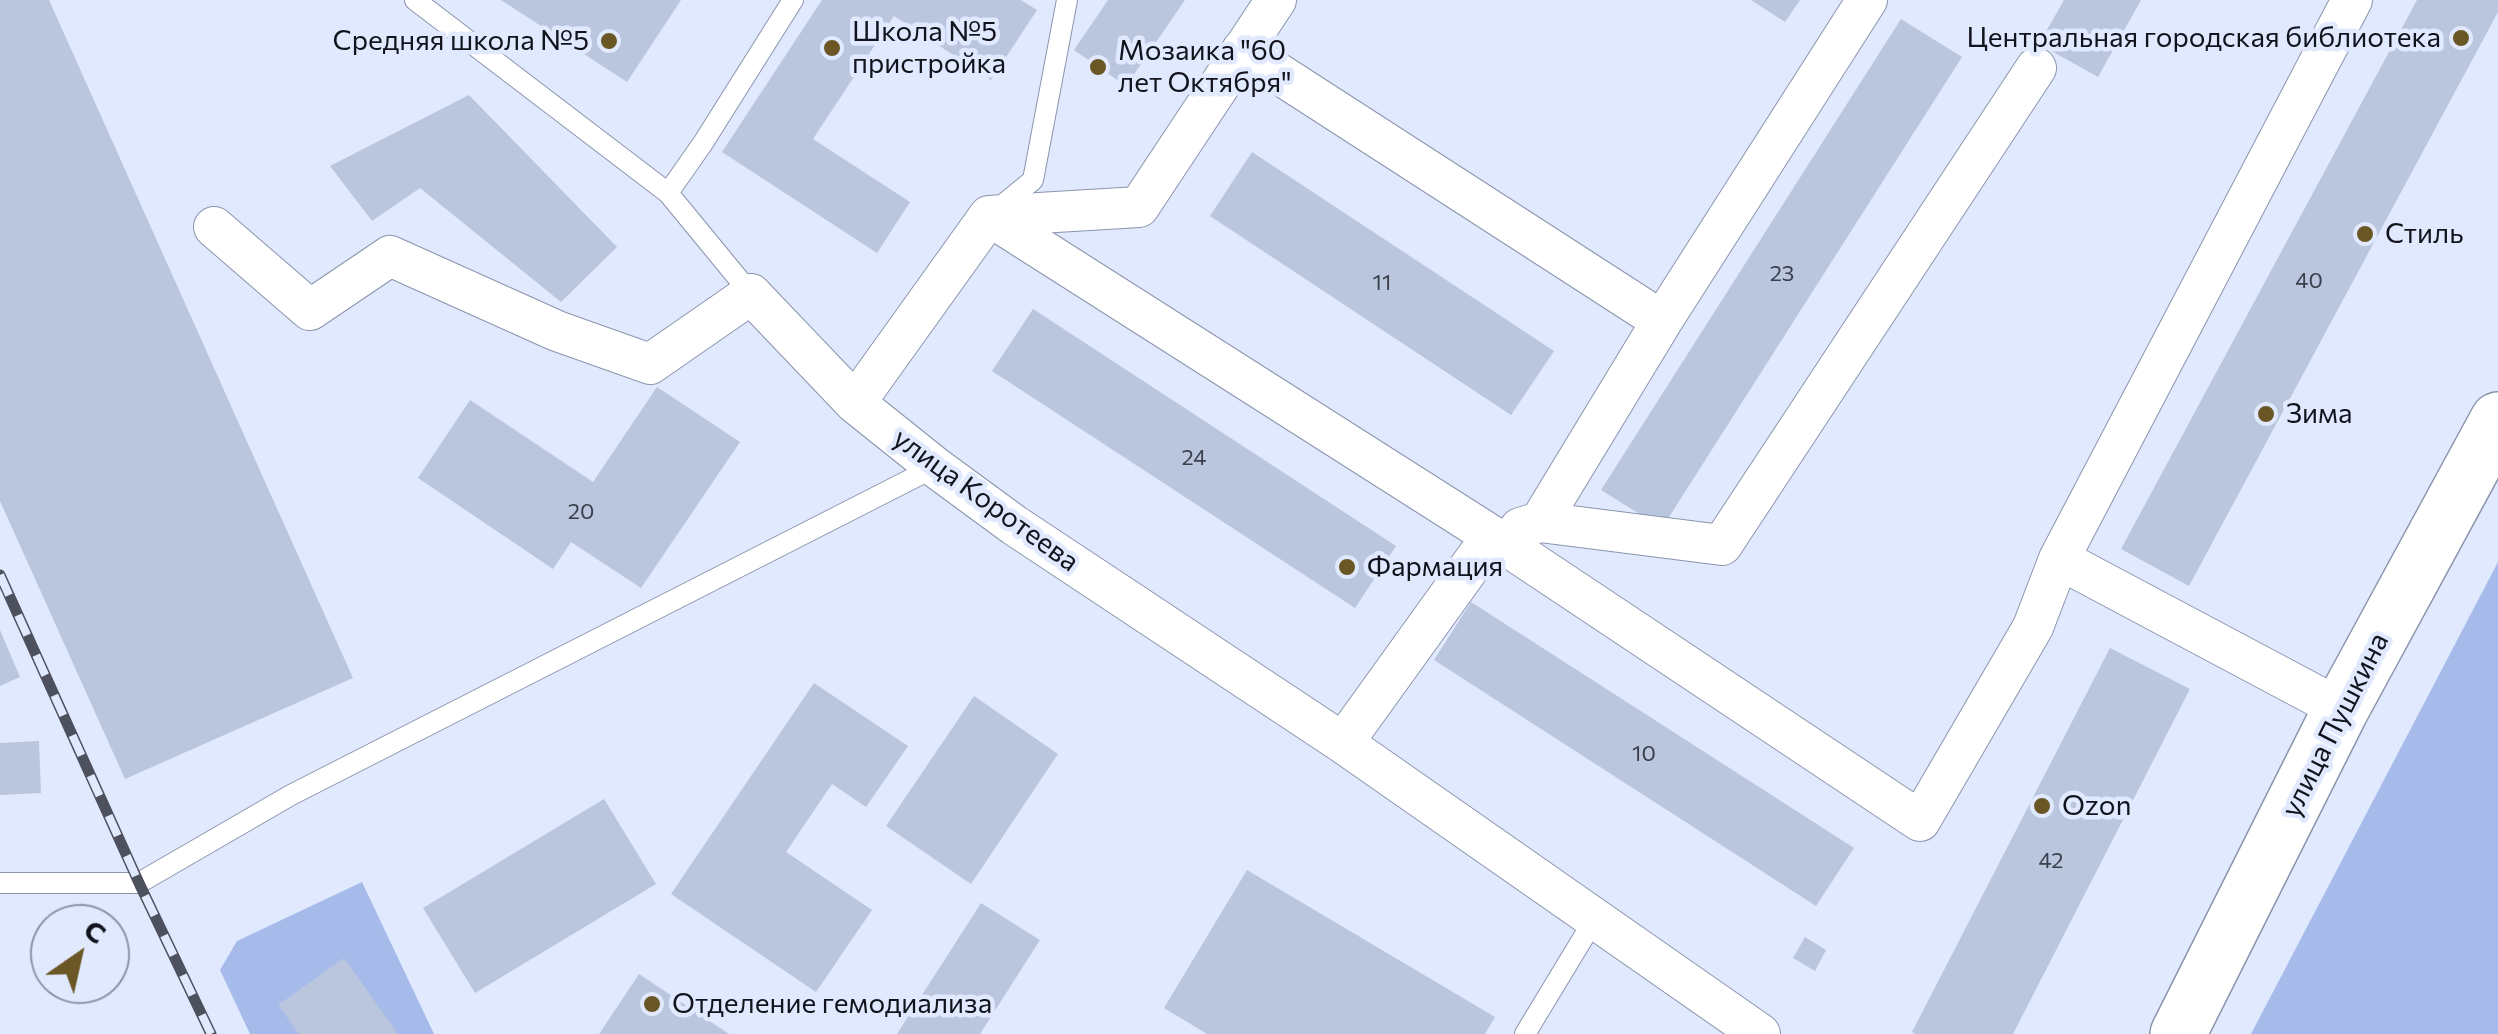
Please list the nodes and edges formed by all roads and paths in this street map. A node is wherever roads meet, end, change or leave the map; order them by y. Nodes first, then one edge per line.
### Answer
1 (415, 0) edge
2 (793, 0) edge
3 (1067, 0) edge
4 (1276, 0) edge
5 (1867, 0) edge
6 (2352, 0) edge
7 (1242, 50) junction
8 (2036, 68) dead end
9 (668, 193) junction
10 (989, 216) junction
11 (214, 227) dead end
12 (751, 294) junction
13 (1662, 321) junction
14 (854, 403) junction
15 (2498, 420) edge
16 (935, 467) junction
17 (1540, 522) junction
18 (1492, 536) junction
19 (2059, 558) junction
20 (2341, 709) junction
21 (1344, 743) junction
22 (0, 883) edge
23 (1594, 920) junction
24 (1525, 1034) edge
25 (1760, 1034) edge
26 (2178, 1034) edge

1 - 9 lane
2 - 9 lane
3 - 10 lane
4 - 7 street
5 - 13 street
6 - 19 street
7 - 10 street
7 - 13 street
8 - 17 street
9 - 12 lane
10 - 14 street
10 - 18 street
11 - 12 street
12 - 14 street, улица Коротеева
13 - 17 street
14 - 16 street, улица Коротеева
15 - 20 street, улица Пушкина
16 - 21 street, улица Коротеева
16 - 22 lane
17 - 18 street
18 - 19 street
18 - 21 street
19 - 20 street
20 - 26 street, улица Пушкина
21 - 23 street, улица Коротеева
23 - 24 lane
23 - 25 street, улица Коротеева

